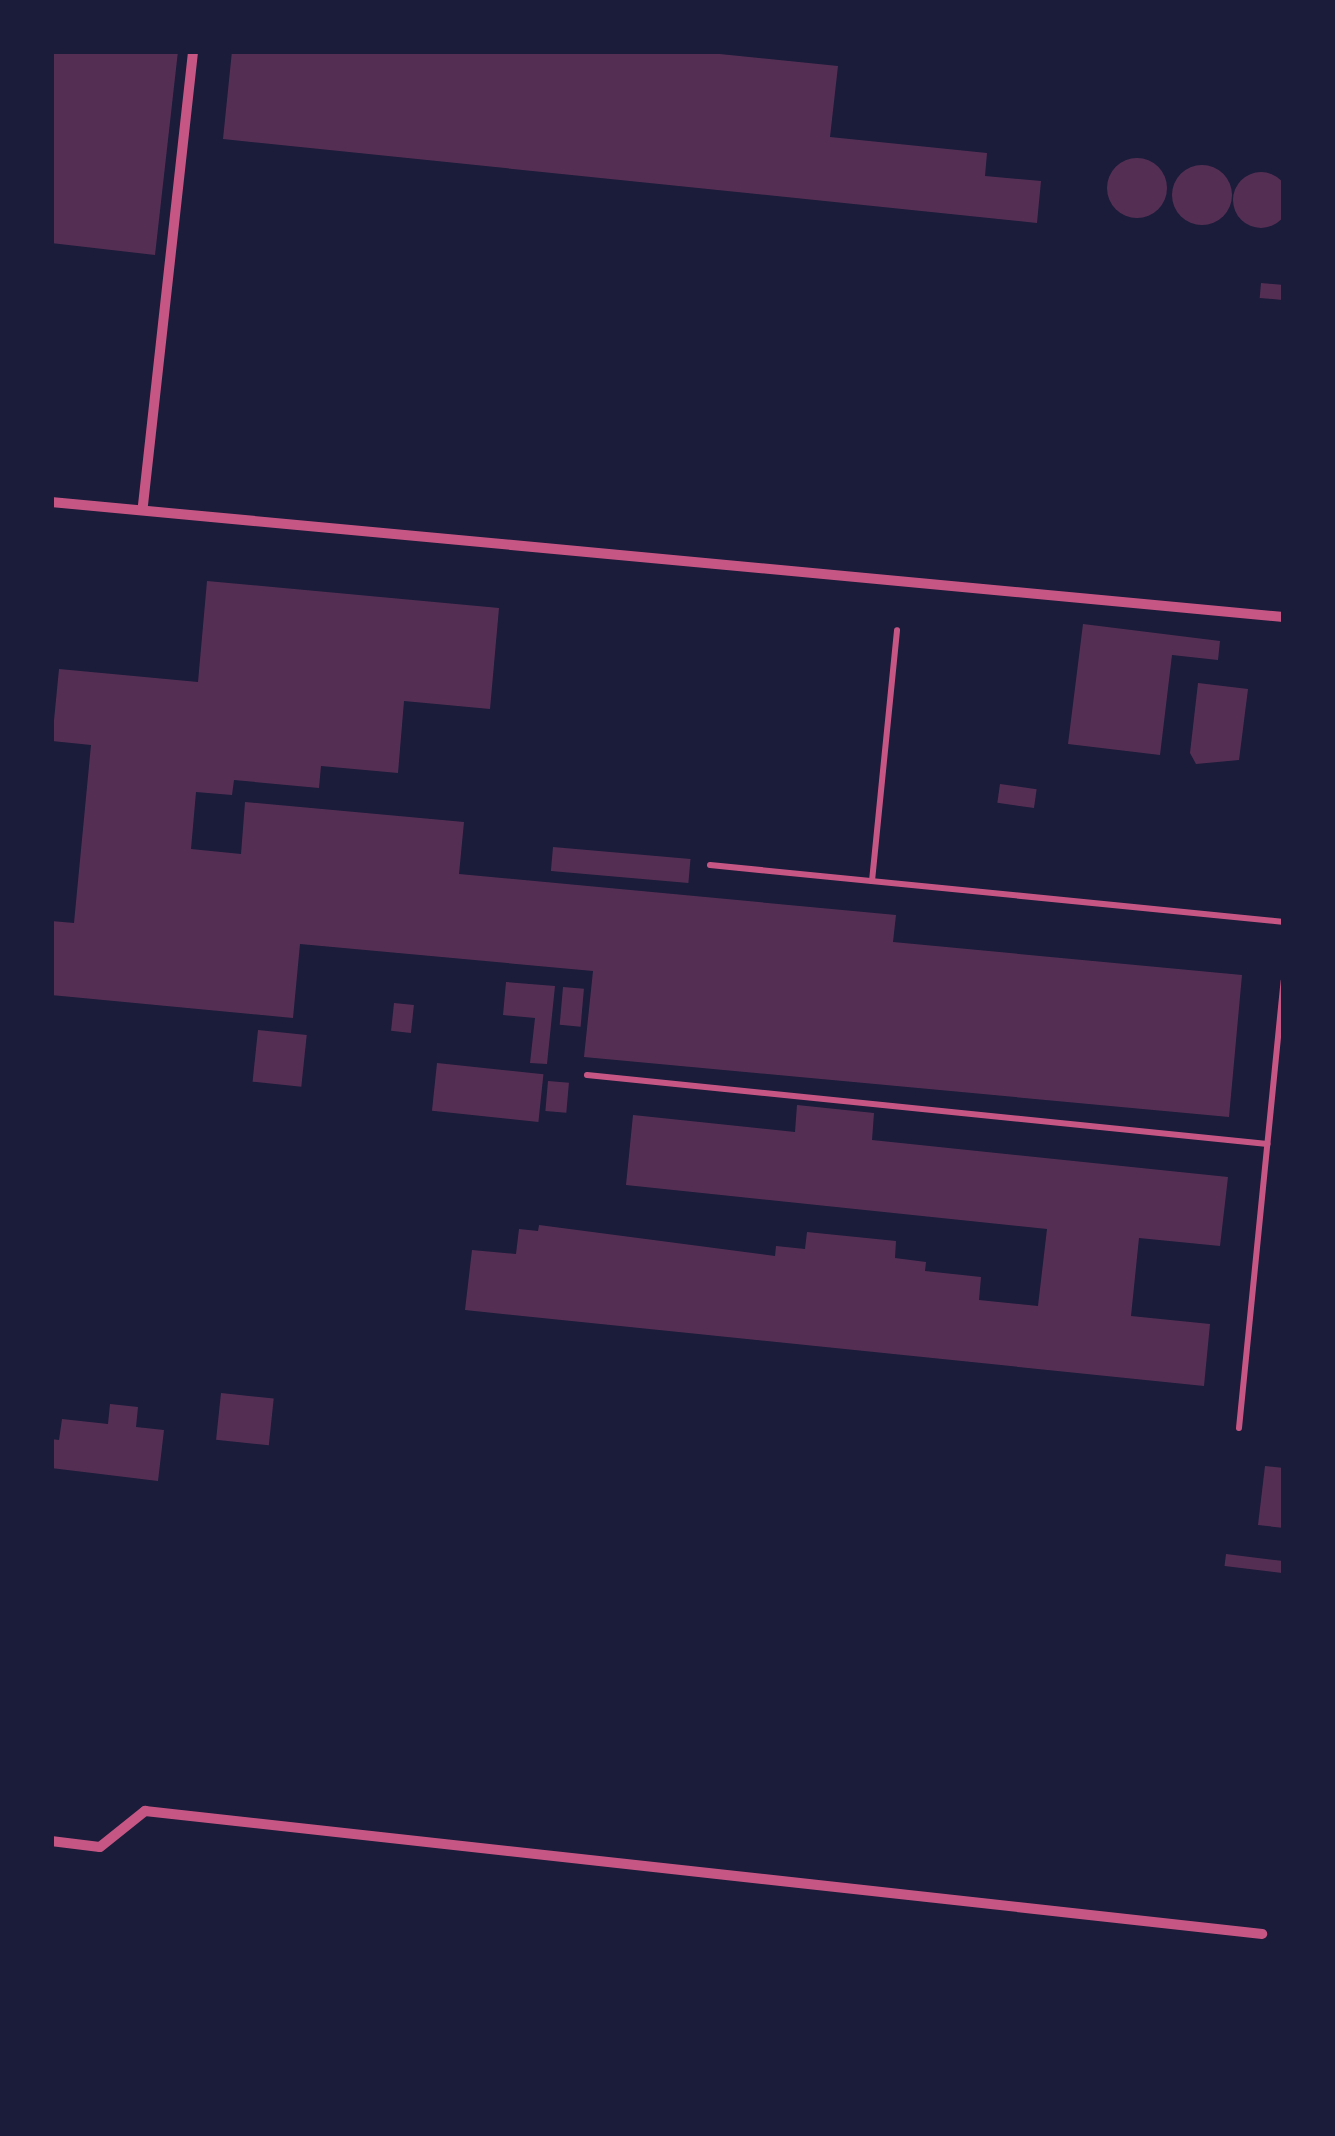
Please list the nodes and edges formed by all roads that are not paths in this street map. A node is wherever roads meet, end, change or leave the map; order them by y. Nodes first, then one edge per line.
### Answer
1 (193, 51) edge
2 (51, 502) edge
3 (143, 505) junction
4 (1284, 617) edge
5 (897, 630) dead end
6 (710, 865) dead end
7 (872, 881) junction
8 (1284, 922) edge
9 (1284, 981) edge
10 (587, 1075) dead end
11 (1268, 1144) junction
12 (1239, 1428) dead end
13 (51, 1841) edge
14 (1262, 1934) dead end

1 - 3 street
2 - 3 street
3 - 4 street
5 - 7 lane
6 - 7 lane
7 - 8 lane
9 - 11 lane
10 - 11 lane
11 - 12 lane
13 - 14 street

